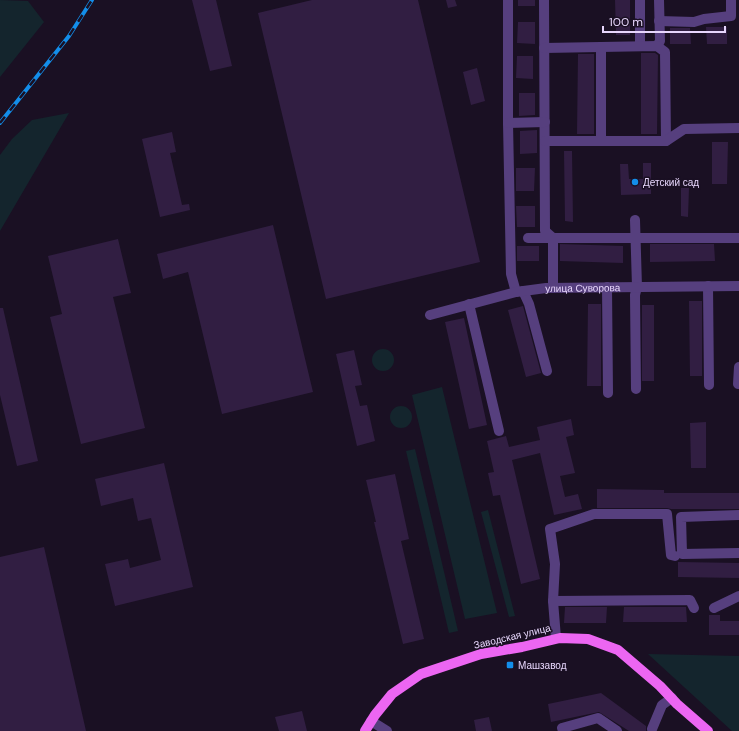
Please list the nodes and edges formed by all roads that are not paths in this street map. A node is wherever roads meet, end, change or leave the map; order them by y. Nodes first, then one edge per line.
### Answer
1 (508, 0) edge
2 (544, 0) edge
3 (640, 0) edge
4 (659, 0) edge
5 (731, 0) edge
6 (659, 21) junction
7 (640, 46) junction
8 (657, 46) junction
9 (601, 47) junction
10 (544, 48) junction
11 (545, 122) junction
12 (508, 123) junction
13 (739, 128) edge
14 (545, 141) junction
15 (601, 141) junction
16 (666, 141) junction
17 (635, 220) dead end
18 (528, 238) dead end
19 (553, 238) junction
20 (636, 238) junction
21 (739, 238) edge
22 (708, 286) junction
23 (739, 286) edge
24 (607, 287) junction
25 (637, 287) junction
26 (554, 288) junction
27 (519, 292) junction
28 (469, 304) junction
29 (430, 315) dead end
30 (739, 367) edge
31 (547, 371) dead end
32 (738, 384) edge
33 (709, 385) dead end
34 (636, 389) dead end
35 (608, 393) dead end
36 (498, 431) dead end
37 (739, 514) edge
38 (739, 553) edge
39 (675, 556) dead end
40 (739, 596) edge
41 (553, 601) junction
42 (694, 608) dead end
43 (714, 608) dead end
44 (556, 638) junction
45 (672, 698) junction
46 (371, 721) junction
47 (652, 729) dead end
48 (365, 731) edge
49 (387, 731) edge
50 (563, 731) edge
51 (616, 731) edge
52 (708, 731) edge

1 - 12 street
2 - 10 street
3 - 7 street
4 - 6 street
5 - 6 street
6 - 8 street
7 - 8 street
7 - 9 street
8 - 16 street
9 - 10 street
9 - 15 street
10 - 11 street
11 - 12 street
11 - 14 street
12 - 27 street
13 - 16 street
14 - 15 street
14 - 19 street
15 - 16 street
17 - 20 street
18 - 19 street
19 - 20 street
19 - 26 street
20 - 21 street
20 - 25 street
22 - 23 street, улица Суворова
22 - 25 street, улица Суворова
22 - 33 street
24 - 25 street, улица Суворова
24 - 26 street, улица Суворова
24 - 35 street
25 - 34 street
26 - 27 street, улица Суворова
27 - 28 street, улица Суворова
27 - 31 street
28 - 29 street, улица Суворова
28 - 36 street
30 - 32 street
37 - 38 street
39 - 41 street
40 - 43 street
41 - 42 street
41 - 44 street
44 - 45 main road, Заводская улица
44 - 46 main road, Заводская улица
45 - 47 street
45 - 52 main road, Заводская улица
46 - 48 main road, Заводская улица
46 - 49 street
50 - 51 street

